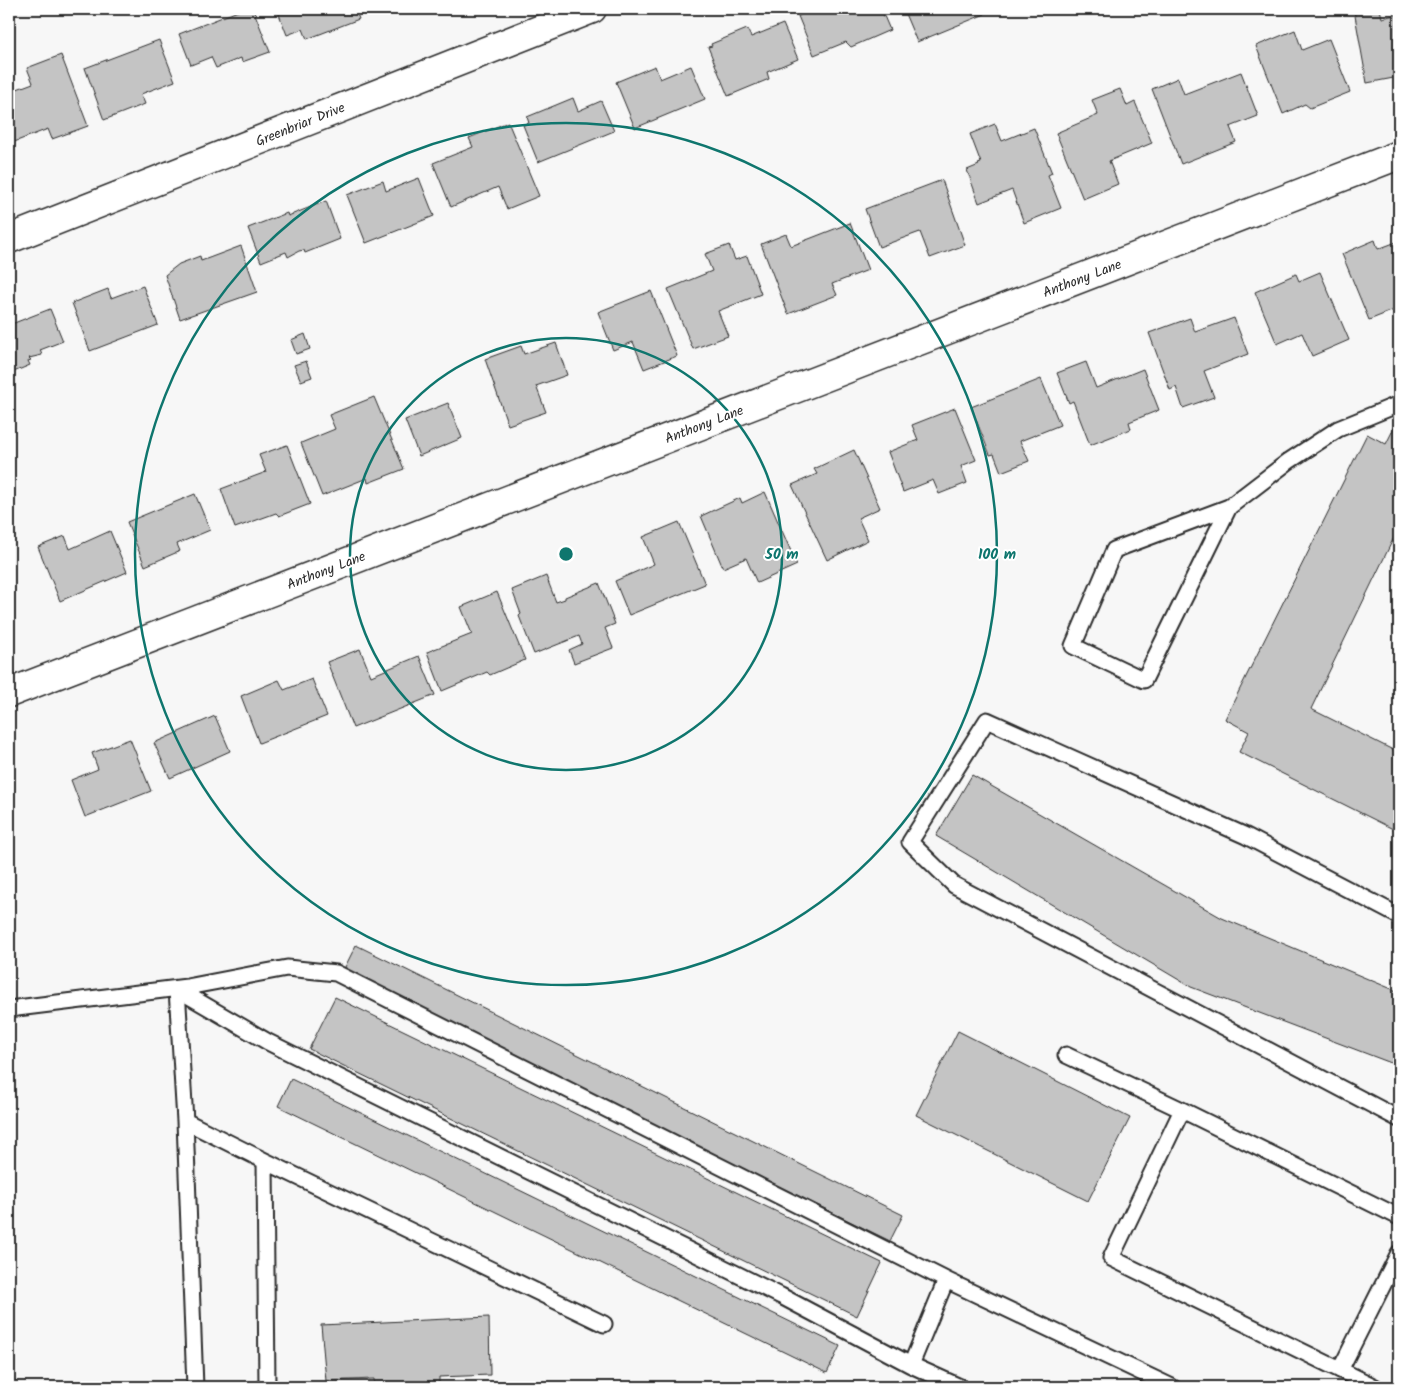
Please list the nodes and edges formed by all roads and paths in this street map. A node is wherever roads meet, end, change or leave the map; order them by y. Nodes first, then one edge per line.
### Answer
1 (592, 9) edge
2 (1399, 155) edge
3 (9, 239) edge
4 (1399, 404) edge
5 (1230, 507) junction
6 (9, 693) edge
7 (1399, 916) edge
8 (177, 989) junction
9 (9, 1009) edge
10 (1066, 1055) dead end
11 (1182, 1110) junction
12 (1399, 1119) edge
13 (185, 1121) junction
14 (265, 1161) junction
15 (1399, 1217) edge
16 (1399, 1252) edge
17 (946, 1280) junction
18 (604, 1324) dead end
19 (911, 1365) junction
20 (1340, 1370) junction
21 (195, 1387) edge
22 (267, 1387) edge
23 (960, 1387) edge
24 (1172, 1387) edge
25 (1375, 1387) edge

1 - 3 street, Greenbriar Drive
2 - 6 street, Anthony Lane
4 - 5 lane
5 - 5 lane
7 - 12 lane
8 - 9 lane
8 - 13 lane
8 - 17 lane
8 - 19 lane
10 - 11 lane
11 - 15 lane
11 - 20 lane
13 - 14 lane
13 - 21 lane
14 - 18 lane
14 - 22 lane
16 - 20 lane
17 - 19 lane
17 - 24 lane
19 - 23 lane
20 - 25 lane

